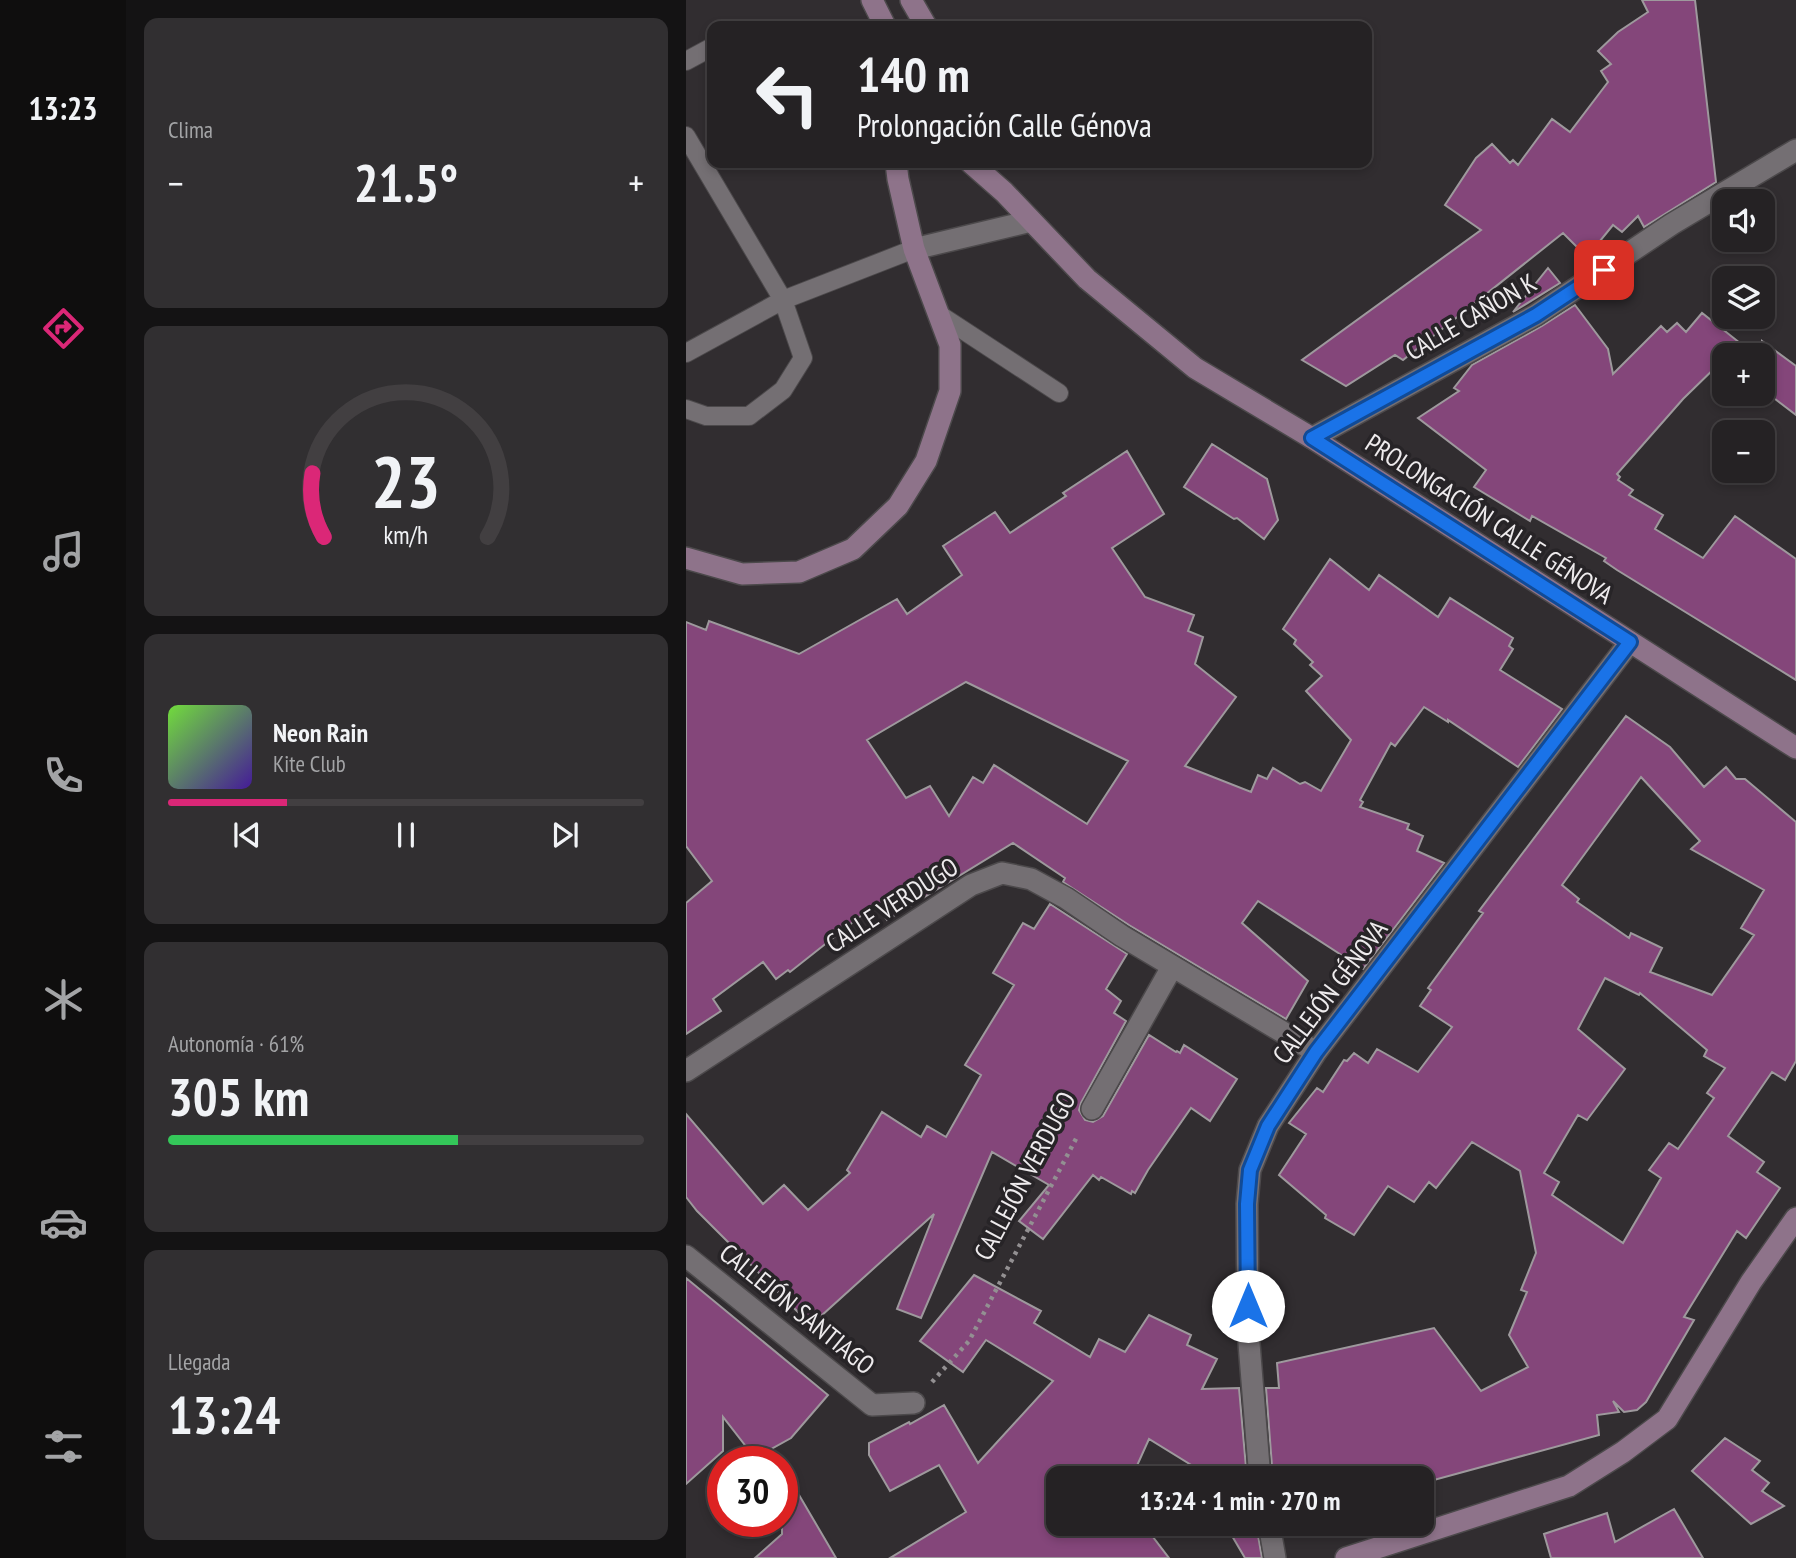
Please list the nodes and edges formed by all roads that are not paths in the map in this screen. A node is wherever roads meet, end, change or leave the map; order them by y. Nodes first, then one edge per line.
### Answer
1 (872, 0) edge
2 (911, 0) edge
3 (882, 21) edge
4 (923, 21) edge
5 (707, 50) edge
6 (686, 61) edge
7 (686, 136) edge
8 (1796, 150) edge
9 (707, 164) edge
10 (710, 168) edge
11 (897, 168) edge
12 (977, 168) edge
13 (997, 168) edge
14 (1004, 192) junction
15 (1031, 221) junction
16 (914, 249) junction
17 (783, 300) junction
18 (940, 315) junction
19 (686, 353) edge
20 (1059, 393) dead end
21 (686, 409) edge
22 (1312, 438) junction
23 (686, 558) edge
24 (1630, 642) junction
25 (1796, 748) edge
26 (1172, 967) junction
27 (1316, 1052) junction
28 (686, 1071) edge
29 (1092, 1109) road end
30 (1796, 1218) edge
31 (686, 1256) edge
32 (914, 1403) road end
33 (1259, 1466) edge
34 (1271, 1536) edge
35 (1275, 1558) edge
36 (1346, 1558) edge

1 - 3 street
2 - 4 street
5 - 6 lane
7 - 9 lane
8 - 22 street, CALLE CAÑON K
10 - 17 lane
11 - 16 street
12 - 14 street, PROLONGACIÓN CALLE GÉNOVA
13 - 14 street
14 - 15 street, PROLONGACIÓN CALLE GÉNOVA
15 - 16 street
15 - 22 street, PROLONGACIÓN CALLE GÉNOVA
16 - 17 lane
16 - 18 street
17 - 19 lane
17 - 21 lane
18 - 20 lane
18 - 23 street
22 - 24 street, PROLONGACIÓN CALLE GÉNOVA
24 - 25 street, PROLONGACIÓN CALLE GÉNOVA
24 - 27 street, CALLEJÓN GÉNOVA
26 - 27 street, CALLE VERDUGO
26 - 28 street, CALLE VERDUGO
26 - 29 street, CALLEJÓN VERDUGO
27 - 33 street, CALLEJÓN GÉNOVA
30 - 36 street
31 - 32 street, CALLEJÓN SANTIAGO
34 - 35 street

